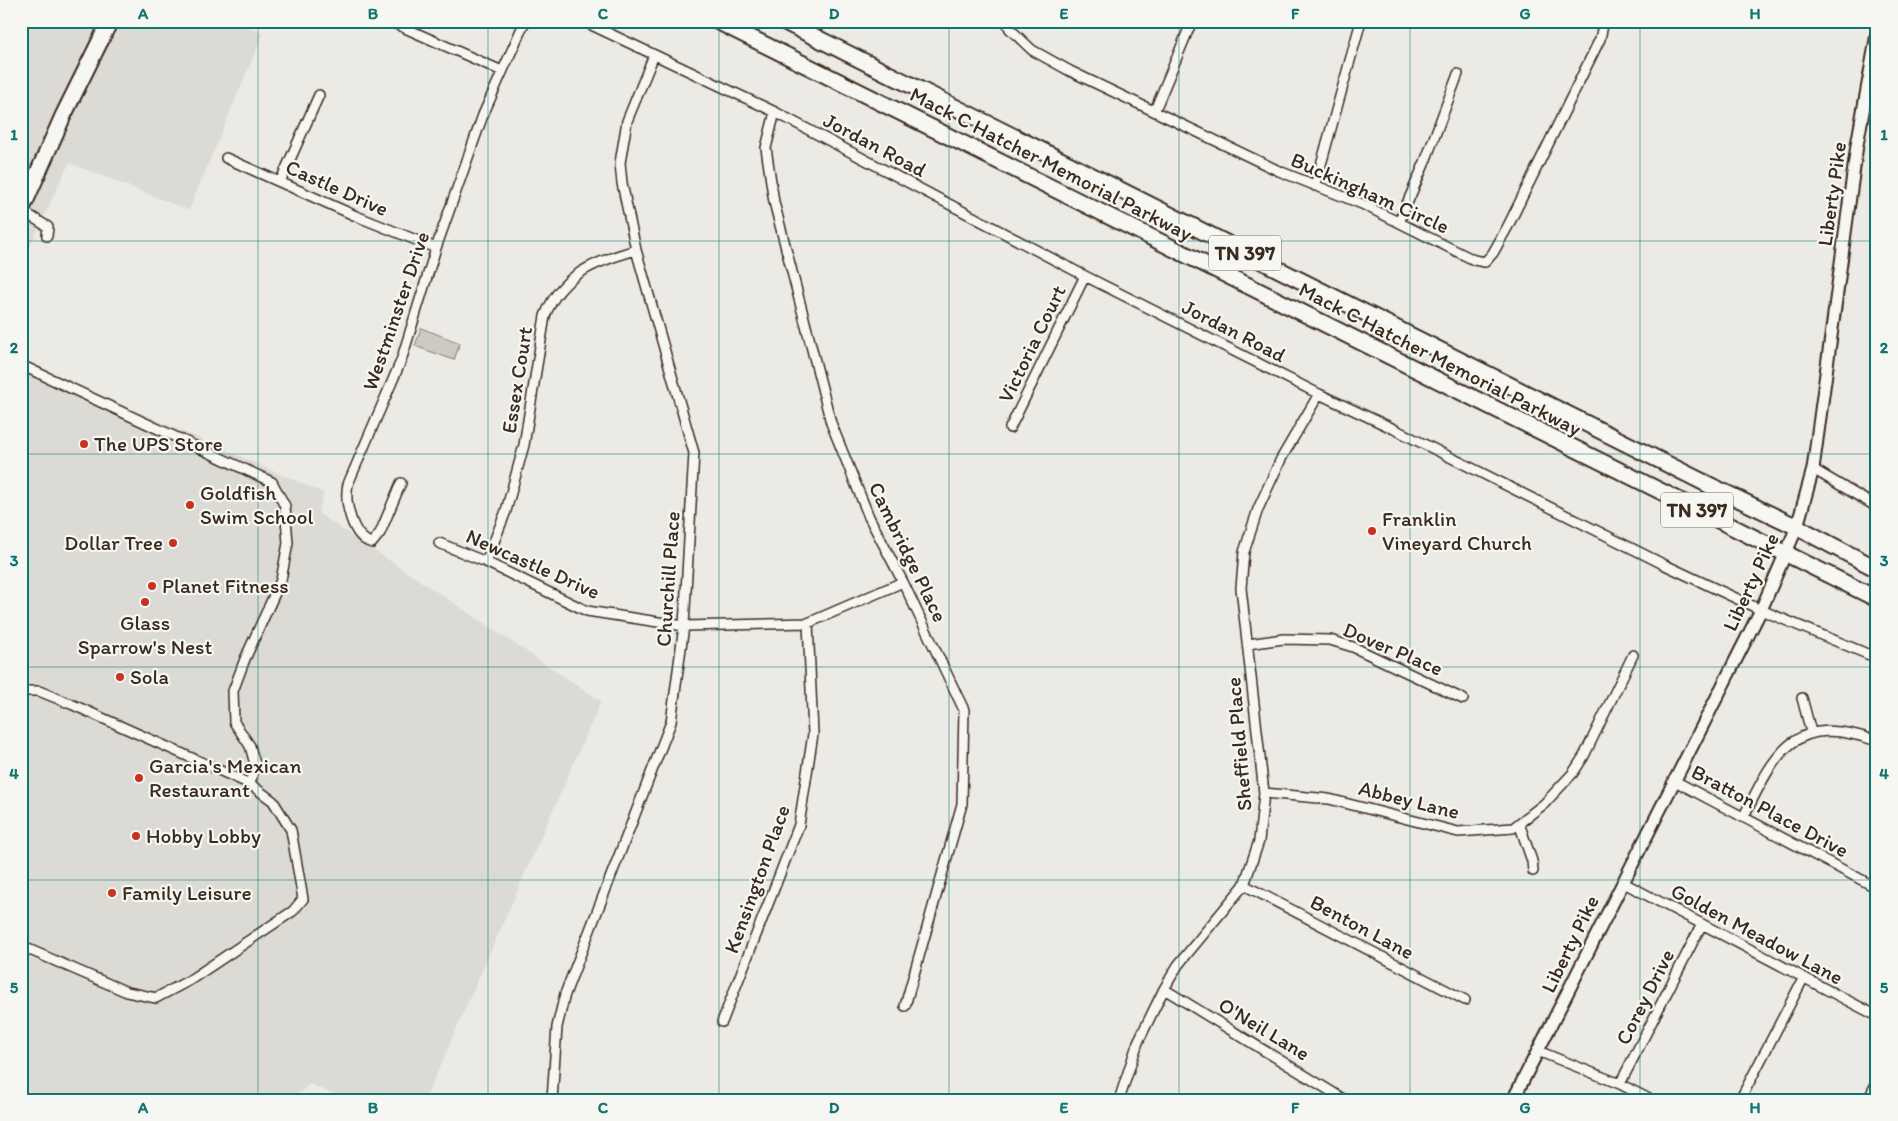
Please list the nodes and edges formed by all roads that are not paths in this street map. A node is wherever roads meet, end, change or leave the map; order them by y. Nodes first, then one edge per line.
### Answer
1 (110, 21) edge
2 (389, 21) edge
3 (525, 21) edge
4 (583, 21) edge
5 (717, 21) edge
6 (783, 21) edge
7 (1006, 21) edge
8 (1192, 21) edge
9 (1361, 21) edge
10 (1599, 21) edge
11 (1877, 34) edge
12 (654, 55) junction
13 (502, 71) junction
14 (1458, 74) dead end
15 (319, 95) dead end
16 (1155, 110) junction
17 (774, 112) junction
18 (226, 158) dead end
19 (280, 182) junction
20 (1315, 186) junction
21 (21, 210) edge
22 (1399, 222) junction
23 (47, 236) dead end
24 (436, 248) junction
25 (636, 250) junction
26 (1085, 276) junction
27 (21, 365) edge
28 (1318, 394) junction
29 (1010, 428) dead end
30 (1813, 469) junction
31 (400, 484) dead end
32 (1877, 507) edge
33 (1797, 527) junction
34 (439, 543) dead end
35 (1786, 554) junction
36 (486, 562) junction
37 (1877, 569) edge
38 (903, 582) junction
39 (1877, 599) edge
40 (1760, 610) junction
41 (808, 624) junction
42 (684, 626) junction
43 (1248, 644) junction
44 (1633, 655) dead end
45 (1877, 658) edge
46 (21, 691) edge
47 (1802, 698) dead end
48 (1463, 699) dead end
49 (1811, 732) junction
50 (1877, 742) edge
51 (1673, 780) junction
52 (250, 784) junction
53 (1264, 793) junction
54 (1744, 816) junction
55 (1519, 823) junction
56 (1533, 871) dead end
57 (1622, 882) junction
58 (1244, 885) junction
59 (1877, 888) edge
60 (1701, 926) junction
61 (21, 946) edge
62 (1803, 979) junction
63 (1164, 989) junction
64 (1465, 1000) dead end
65 (904, 1006) dead end
66 (1877, 1016) edge
67 (722, 1022) dead end
68 (1538, 1051) junction
69 (1877, 1082) edge
70 (1620, 1084) junction
71 (552, 1100) edge
72 (1119, 1100) edge
73 (1345, 1100) edge
74 (1513, 1100) edge
75 (1651, 1100) edge
76 (1740, 1100) edge
77 (1868, 1100) edge

1 - 21 highway
2 - 13 street
3 - 13 street, Westminster Drive
4 - 12 street, Jordan Road
5 - 35 highway, Mack C Hatcher Memorial Parkway / TN 397
6 - 33 highway, Mack C Hatcher Memorial Parkway / TN 397
7 - 16 street, Buckingham Circle
8 - 16 street
9 - 20 street
10 - 22 street, Buckingham Circle
11 - 30 street, Liberty Pike
12 - 17 street, Jordan Road
12 - 25 street, Churchill Place
13 - 24 street, Westminster Drive
14 - 22 street
15 - 19 street
16 - 20 street, Buckingham Circle
17 - 26 street, Jordan Road
17 - 38 street, Cambridge Place
18 - 19 street, Castle Drive
19 - 24 street, Castle Drive
20 - 22 street, Buckingham Circle
21 - 23 street
24 - 31 street, Westminster Drive
25 - 36 street, Essex Court
25 - 42 street, Churchill Place
26 - 28 street, Jordan Road
26 - 29 street, Victoria Court
27 - 52 street
28 - 40 street, Jordan Road
28 - 43 street, Sheffield Place
30 - 32 street
30 - 33 street, Liberty Pike
33 - 35 street, Liberty Pike
33 - 37 highway, Mack C Hatcher Memorial Parkway / TN 397
34 - 36 street, Newcastle Drive
35 - 39 highway, Mack C Hatcher Memorial Parkway / TN 397
35 - 40 street, Liberty Pike
36 - 42 street, Newcastle Drive
38 - 41 street, Newcastle Drive
38 - 65 street, Cambridge Place
40 - 45 street, Jordan Road
40 - 51 street, Liberty Pike
41 - 42 street, Newcastle Drive
41 - 67 street, Kensington Place
42 - 71 street, Churchill Place
43 - 48 street, Dover Place
43 - 53 street, Sheffield Place
44 - 55 street, Abbey Lane
46 - 52 street
47 - 49 street
49 - 50 street
49 - 54 street
51 - 54 street, Bratton Place Drive
51 - 57 street, Liberty Pike
52 - 61 street
53 - 55 street, Abbey Lane
53 - 58 street, Sheffield Place
54 - 59 street, Bratton Place Drive
55 - 56 street
57 - 60 street, Golden Meadow Lane
57 - 68 street, Liberty Pike
58 - 63 street, Sheffield Place
58 - 64 street, Benton Lane
60 - 62 street, Golden Meadow Lane
60 - 70 street, Corey Drive
62 - 66 street, Golden Meadow Lane
62 - 76 street
63 - 72 street, Sheffield Place
63 - 73 street, O'Neil Lane
68 - 70 street
68 - 74 street, Liberty Pike
69 - 77 street
70 - 75 street

